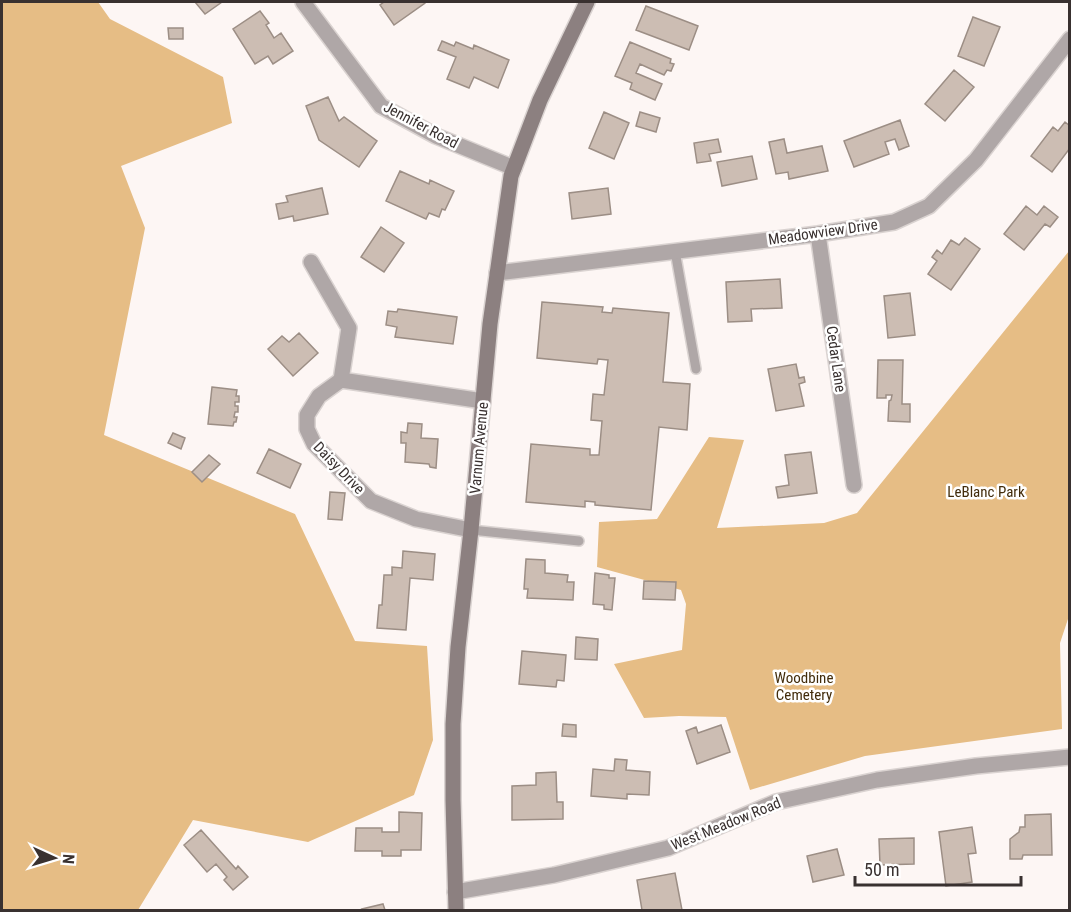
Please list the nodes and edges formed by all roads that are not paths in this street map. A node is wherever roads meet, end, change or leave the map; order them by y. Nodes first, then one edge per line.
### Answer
1 (303, 2) edge
2 (587, 2) edge
3 (1070, 39) edge
4 (514, 168) junction
5 (818, 234) junction
6 (675, 251) junction
7 (311, 262) dead end
8 (497, 273) junction
9 (696, 369) dead end
10 (341, 380) junction
11 (483, 400) junction
12 (854, 485) dead end
13 (471, 530) junction
14 (579, 541) dead end
15 (1070, 757) edge
16 (455, 892) junction
17 (456, 910) edge

1 - 4 street, Jennifer Road
2 - 4 main road, Varnum Avenue
3 - 5 street, Meadowview Drive
4 - 8 main road, Varnum Avenue
5 - 6 street, Meadowview Drive
5 - 12 street, Cedar Lane
6 - 8 street, Meadowview Drive
6 - 9 lane
7 - 10 street
8 - 11 main road, Varnum Avenue
10 - 11 street
10 - 13 street, Daisy Drive
11 - 13 main road, Varnum Avenue
13 - 14 lane
13 - 16 main road, Varnum Avenue
15 - 16 street, West Meadow Road
16 - 17 main road, Varnum Avenue

